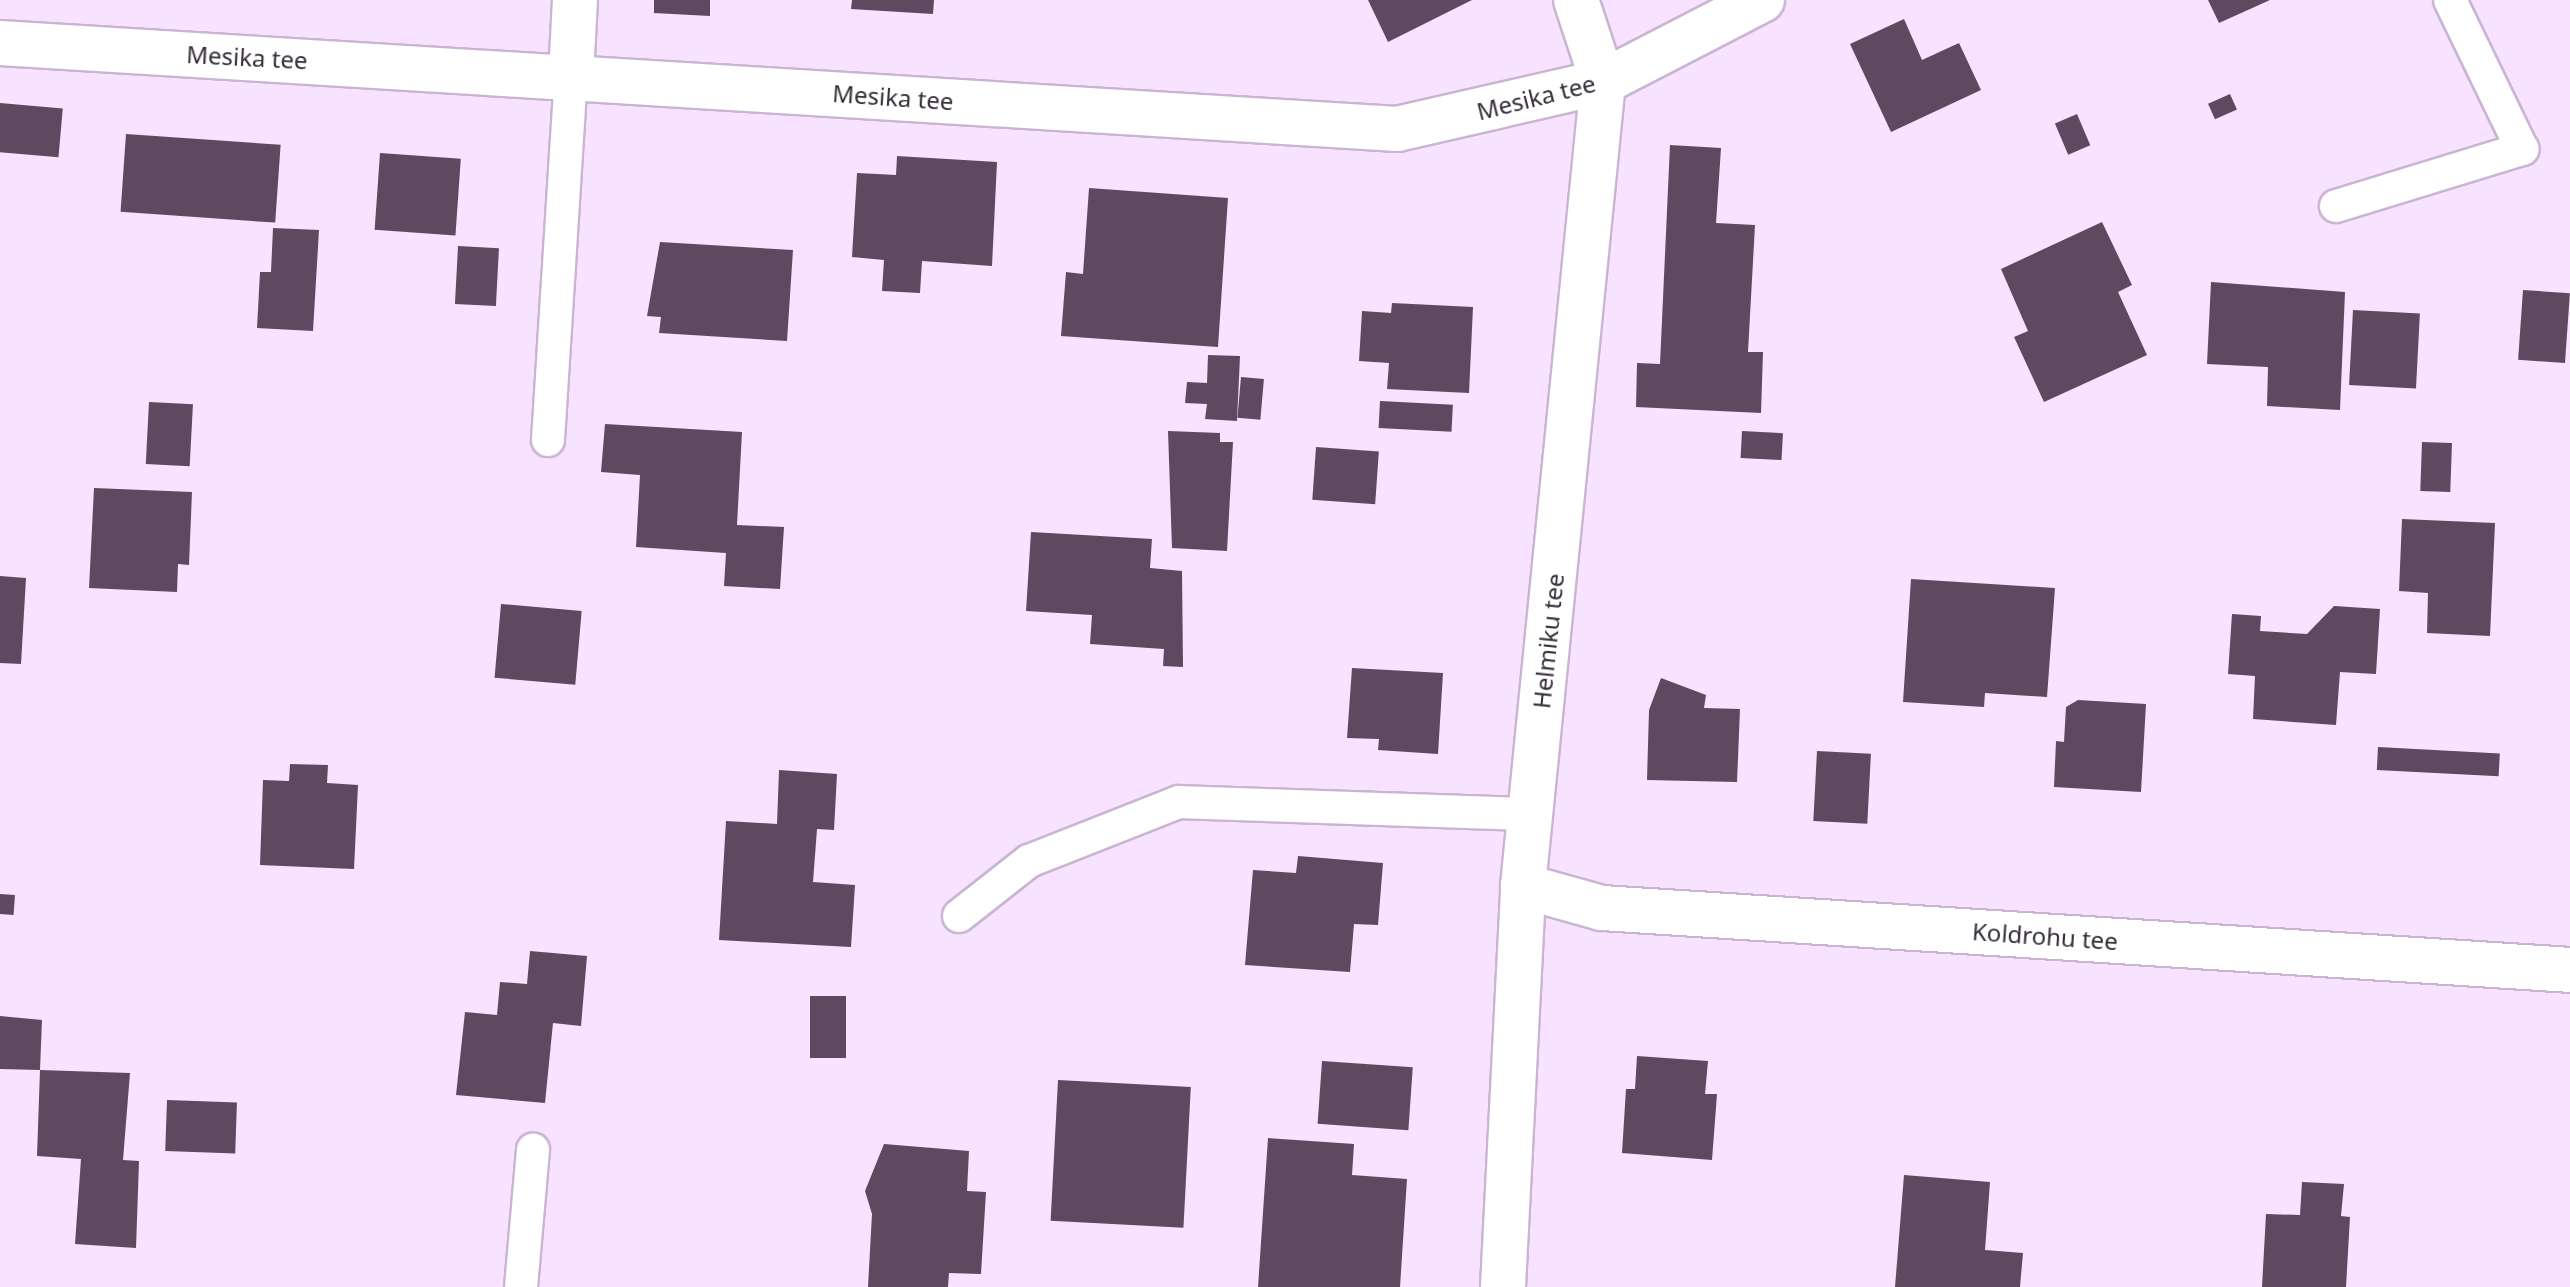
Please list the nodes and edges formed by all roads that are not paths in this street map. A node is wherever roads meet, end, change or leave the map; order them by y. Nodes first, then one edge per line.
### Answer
1 (575, 0) edge
2 (1576, 0) edge
3 (1762, 0) edge
4 (2450, 0) edge
5 (0, 43) edge
6 (571, 76) junction
7 (1603, 82) junction
8 (2336, 206) dead end
9 (548, 440) dead end
10 (1531, 814) junction
11 (1523, 886) junction
12 (959, 916) dead end
13 (2570, 970) edge
14 (533, 1150) dead end
15 (521, 1287) edge
16 (1503, 1287) edge

1 - 6 street
2 - 7 street, Helmiku tee
3 - 7 street, Mesika tee
4 - 8 lane
5 - 6 street, Mesika tee
6 - 7 street, Mesika tee
6 - 9 lane
7 - 10 street, Helmiku tee
10 - 11 street, Helmiku tee
10 - 12 lane
11 - 13 street, Koldrohu tee
11 - 16 street, Helmiku tee
14 - 15 lane

